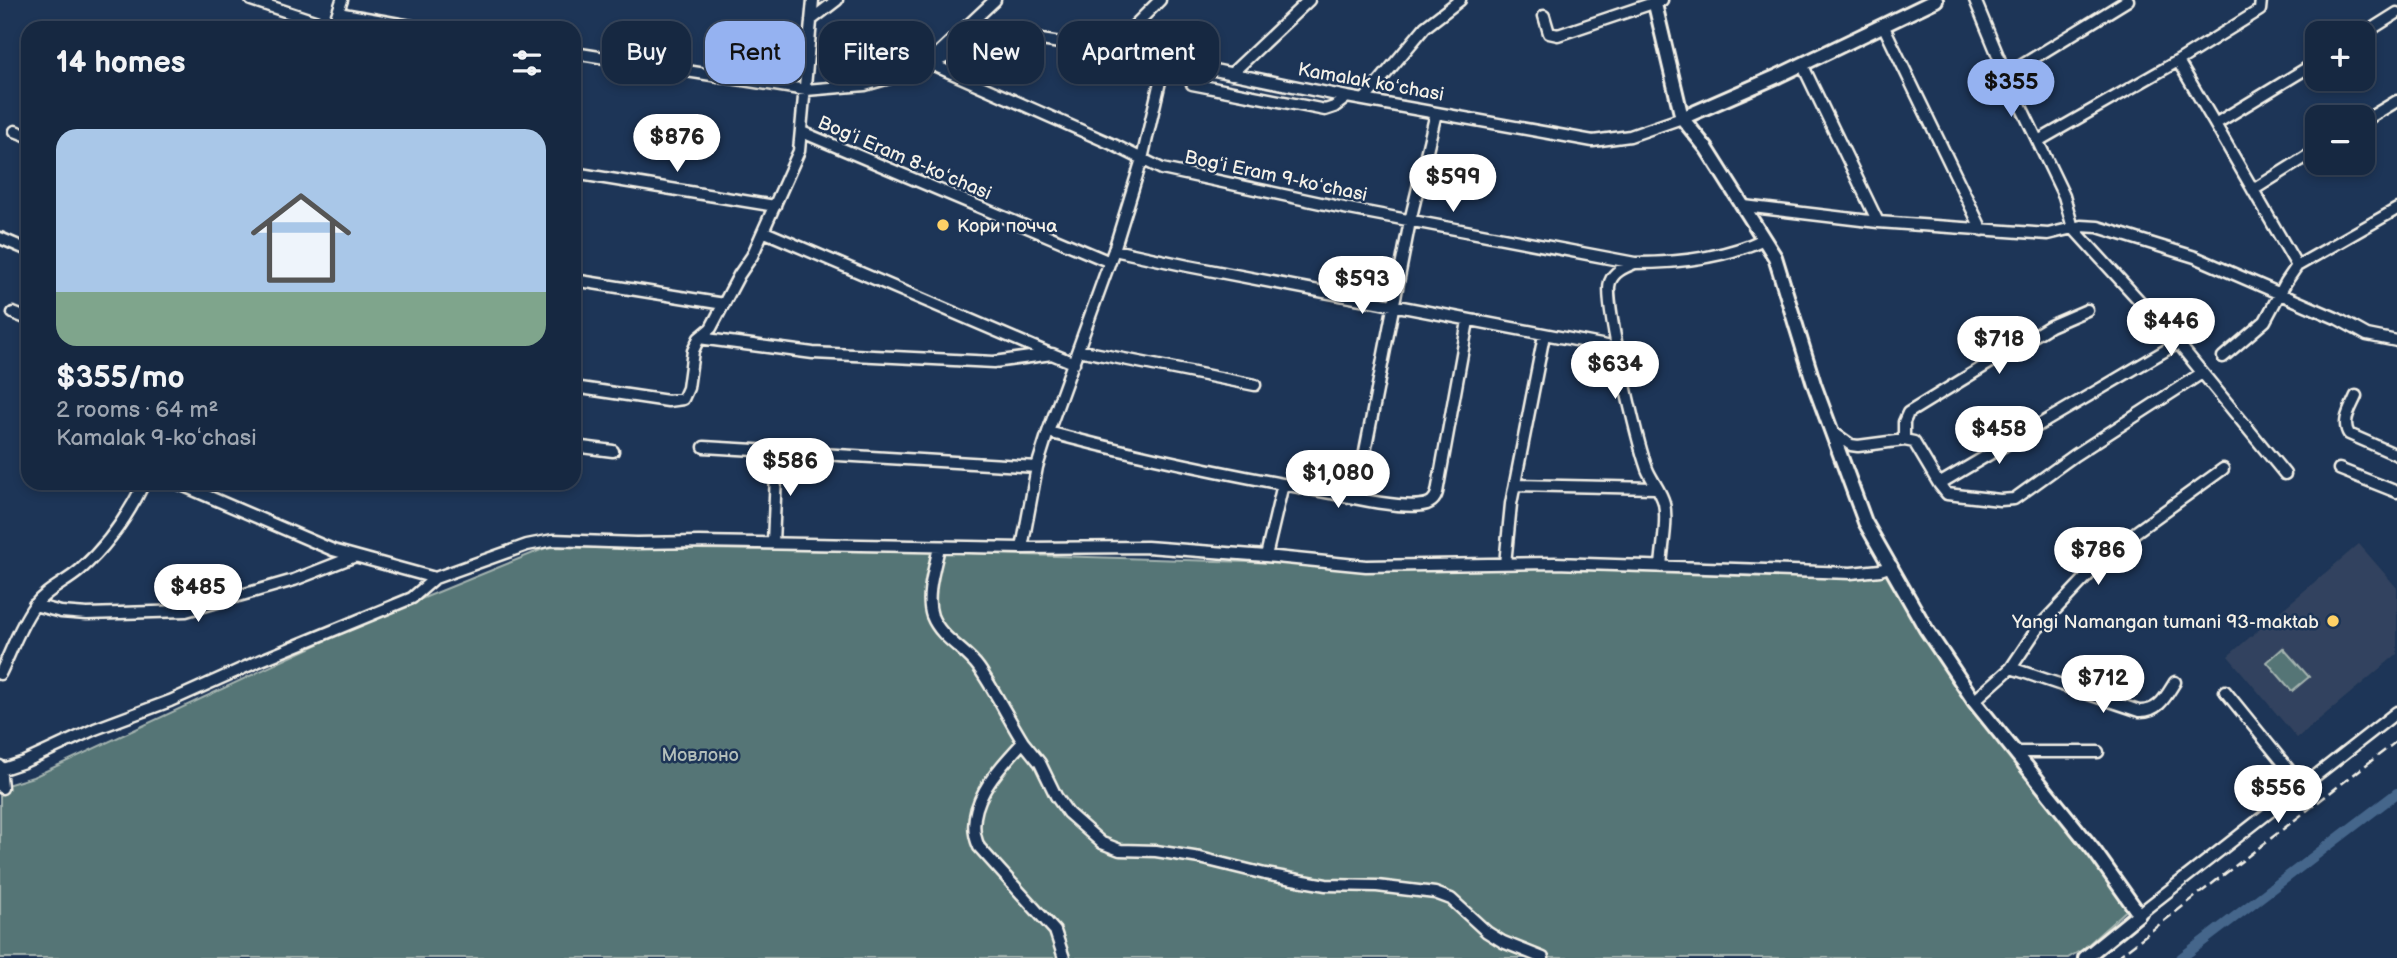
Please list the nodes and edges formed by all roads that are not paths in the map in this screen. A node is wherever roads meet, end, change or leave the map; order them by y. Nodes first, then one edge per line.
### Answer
1 (251, 0) edge
2 (342, 0) edge
3 (813, 0) edge
4 (837, 0) edge
5 (995, 0) edge
6 (1160, 0) edge
7 (1309, 0) edge
8 (1460, 0) edge
9 (1936, 0) edge
10 (1975, 0) edge
11 (2128, 0) edge
12 (2261, 0) edge
13 (1657, 1) edge
14 (338, 13) junction
15 (2397, 13) edge
16 (1544, 16) dead end
17 (811, 20) junction
18 (314, 21) edge
19 (335, 21) edge
20 (383, 21) edge
21 (1139, 21) edge
22 (1883, 25) junction
23 (2375, 27) edge
24 (1058, 42) edge
25 (581, 54) edge
26 (934, 57) edge
27 (2178, 61) junction
28 (934, 63) edge
29 (1802, 64) junction
30 (934, 65) edge
31 (2305, 69) edge
32 (1219, 71) edge
33 (1231, 74) junction
34 (2007, 75) junction
35 (869, 84) edge
36 (1159, 84) edge
37 (1192, 84) dead end
38 (806, 90) junction
39 (1347, 97) junction
40 (1364, 100) junction
41 (2397, 101) edge
42 (1436, 113) junction
43 (2375, 114) edge
44 (1682, 118) junction
45 (2215, 124) junction
46 (15, 131) dead end
47 (802, 132) junction
48 (21, 133) edge
49 (2038, 141) junction
50 (2305, 158) edge
51 (1142, 159) junction
52 (581, 174) edge
53 (2253, 190) junction
54 (775, 206) junction
55 (1744, 206) junction
56 (2397, 209) edge
57 (1410, 221) junction
58 (1878, 222) junction
59 (2073, 228) junction
60 (1982, 230) junction
61 (765, 232) junction
62 (0, 238) edge
63 (1763, 239) junction
64 (21, 247) edge
65 (1114, 250) junction
66 (1110, 262) junction
67 (1635, 263) junction
68 (2297, 266) junction
69 (581, 281) edge
70 (2279, 294) junction
71 (724, 304) junction
72 (1395, 306) junction
73 (2087, 310) dead end
74 (13, 313) dead end
75 (21, 316) edge
76 (1468, 320) junction
77 (1544, 335) junction
78 (699, 338) junction
79 (2397, 341) edge
80 (2178, 343) junction
81 (1617, 348) junction
82 (1078, 350) junction
83 (1052, 354) junction
84 (2223, 357) dead end
85 (1074, 363) junction
86 (2202, 373) junction
87 (1255, 385) dead end
88 (581, 388) edge
89 (2356, 396) dead end
90 (1831, 431) junction
91 (1048, 432) junction
92 (1904, 440) junction
93 (581, 447) edge
94 (704, 447) dead end
95 (612, 451) dead end
96 (776, 452) junction
97 (2397, 455) edge
98 (1037, 467) junction
99 (2339, 469) dead end
100 (2223, 470) dead end
101 (2285, 474) dead end
102 (1283, 484) junction
103 (1939, 484) junction
104 (1515, 485) junction
105 (1655, 488) junction
106 (140, 490) edge
107 (193, 490) edge
108 (2397, 492) edge
109 (1356, 498) junction
110 (774, 543) junction
111 (939, 547) junction
112 (1022, 548) junction
113 (1266, 556) junction
114 (353, 557) junction
115 (1505, 564) junction
116 (1892, 566) junction
117 (1661, 567) junction
118 (435, 578) junction
119 (34, 605) junction
120 (2011, 668) junction
121 (0, 674) edge
122 (2175, 682) dead end
123 (2225, 691) dead end
124 (1974, 701) junction
125 (2397, 712) edge
126 (1023, 742) junction
127 (2015, 752) junction
128 (2098, 752) dead end
129 (0, 768) edge
130 (2303, 787) junction
131 (2, 788) dead end
132 (2139, 914) junction
133 (1065, 958) edge
134 (1543, 958) edge
135 (2085, 958) edge

1 - 18 street
2 - 14 street
3 - 17 street
4 - 17 street
5 - 26 street
6 - 21 street
7 - 33 street
8 - 40 street
9 - 22 street, Kamalak koʻchasi
10 - 34 street
11 - 34 street
12 - 27 street
13 - 16 street
13 - 44 street
14 - 19 street
14 - 20 street
15 - 23 street
17 - 38 street
22 - 29 street, Kamalak koʻchasi
22 - 60 street
24 - 28 street, Kamalak koʻchasi
25 - 38 street, Kamalak koʻchasi
27 - 45 street
27 - 49 street
29 - 44 street, Kamalak koʻchasi
29 - 58 street
30 - 51 street, Bogʻi Eram 9-koʻchasi
31 - 45 street
32 - 33 street, Kamalak koʻchasi
33 - 39 street, Kamalak koʻchasi
34 - 49 street
35 - 38 street, Kamalak koʻchasi
36 - 51 street
37 - 39 street
38 - 47 street
39 - 40 street, Kamalak koʻchasi
40 - 42 street, Kamalak koʻchasi
41 - 43 street
42 - 44 street, Kamalak koʻchasi
42 - 57 street
44 - 55 street
45 - 53 street
46 - 48 street
47 - 54 street
47 - 66 street, Bogʻi Eram 8-koʻchasi
49 - 59 street
50 - 53 street
51 - 57 street, Bogʻi Eram 9-koʻchasi
51 - 65 street
52 - 54 street
53 - 68 street
54 - 61 street
55 - 58 street
55 - 63 street
56 - 68 street
57 - 67 street, Bogʻi Eram 9-koʻchasi
57 - 72 street
58 - 60 street
59 - 60 street
59 - 70 street
59 - 80 street
61 - 71 street
61 - 83 street
62 - 64 street
63 - 67 street, Bogʻi Eram 9-koʻchasi
63 - 90 street
65 - 66 street
65 - 72 street
66 - 82 street
67 - 81 street
68 - 70 street
69 - 71 street
70 - 79 street
70 - 84 street
71 - 78 street
72 - 76 street
72 - 109 street
73 - 92 street
74 - 75 street
76 - 77 street
76 - 109 street
77 - 81 street
77 - 104 street
78 - 83 street
78 - 88 street
80 - 86 street
80 - 103 street
81 - 105 street
82 - 85 street
82 - 87 street
83 - 85 street
85 - 91 street
86 - 101 street
86 - 103 street
89 - 97 street
90 - 92 street
90 - 116 street
91 - 98 street
91 - 102 street
92 - 103 street
93 - 95 street
94 - 96 street
96 - 98 street
96 - 110 street
98 - 112 street
99 - 108 street
100 - 120 street
102 - 109 street
102 - 113 street
104 - 105 street
104 - 115 street
105 - 117 street
106 - 119 street
107 - 114 street
110 - 111 street
110 - 118 street
111 - 112 street
111 - 126 street
112 - 113 street
113 - 115 street
114 - 118 street
114 - 119 street
115 - 117 street
116 - 117 street
116 - 124 street
118 - 129 street
119 - 121 street
120 - 122 street
120 - 124 street
123 - 130 street
124 - 127 street
125 - 130 street
126 - 133 street
126 - 134 street
127 - 128 street
127 - 132 street
129 - 131 street
130 - 132 street
132 - 135 street

